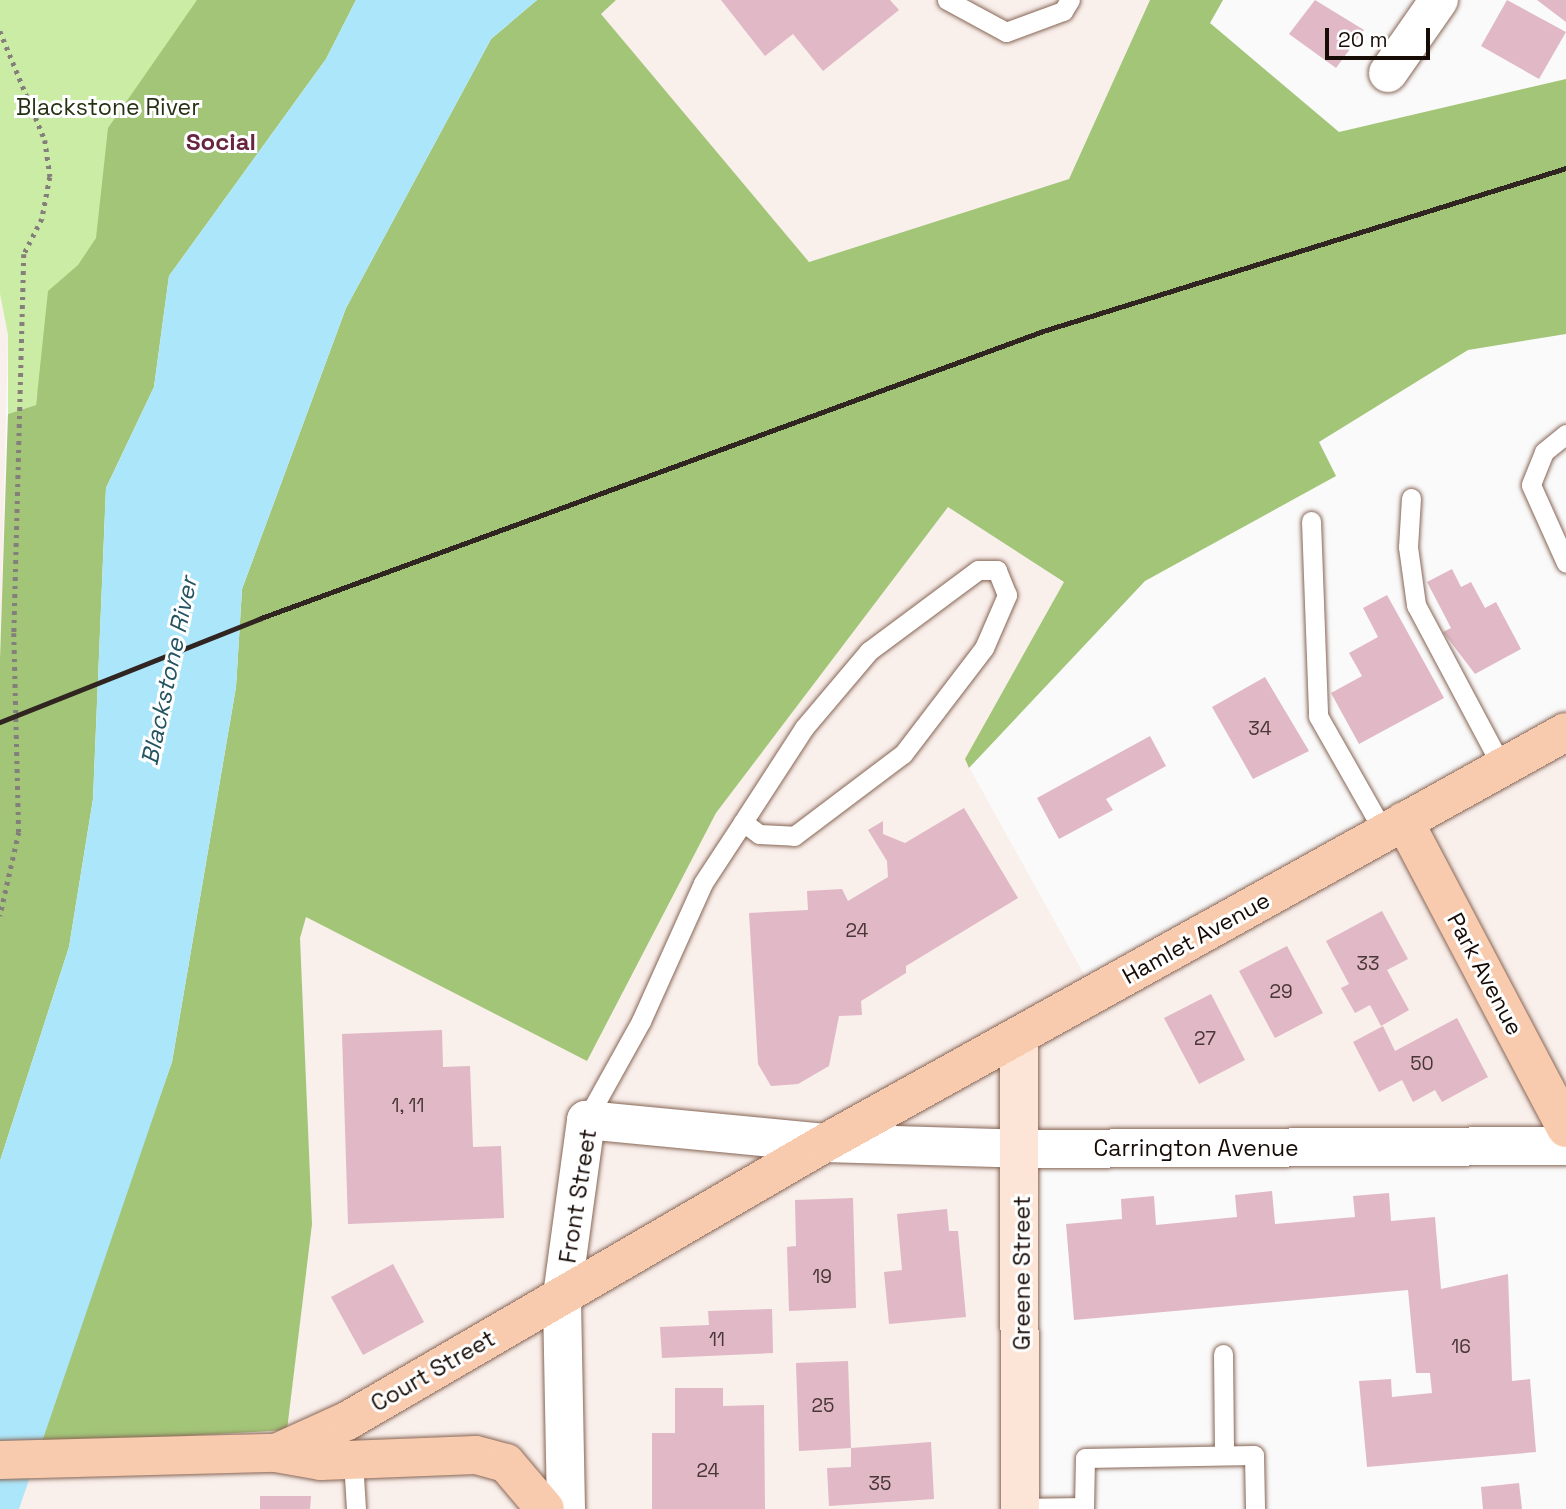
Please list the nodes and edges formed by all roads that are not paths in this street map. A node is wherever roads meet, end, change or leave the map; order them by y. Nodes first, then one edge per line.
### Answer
1 (947, 0) edge
2 (1070, 0) edge
3 (1439, 0) edge
4 (1388, 74) dead end
5 (1566, 434) edge
6 (1411, 498) dead end
7 (1311, 521) dead end
8 (1566, 563) edge
9 (1566, 732) edge
10 (1502, 767) junction
11 (743, 822) junction
12 (1394, 826) junction
13 (1019, 1037) junction
14 (586, 1120) junction
15 (1566, 1128) edge
16 (825, 1143) junction
17 (1566, 1146) edge
18 (1022, 1149) junction
19 (562, 1296) junction
20 (1223, 1354) dead end
21 (266, 1453) junction
22 (1224, 1455) junction
23 (0, 1460) edge
24 (353, 1460) junction
25 (1020, 1508) edge
26 (1084, 1508) edge
27 (356, 1509) edge
28 (545, 1509) edge
29 (566, 1509) edge
30 (1255, 1509) edge

1 - 2 lane
3 - 4 street
5 - 8 lane
6 - 10 lane
7 - 12 lane
9 - 10 main road, Hamlet Avenue
10 - 12 main road, Hamlet Avenue
11 - 11 lane
11 - 14 lane
12 - 13 main road, Hamlet Avenue
12 - 15 main road, Park Avenue
13 - 16 main road, Hamlet Avenue
13 - 18 main road, Greene Street
14 - 16 street, Front Street
14 - 19 street, Front Street
16 - 18 street, Carrington Avenue
16 - 19 main road, Court Street
17 - 18 street, Carrington Avenue
18 - 25 main road, Greene Street
19 - 21 main road, Court Street
19 - 29 street, Front Street
20 - 22 lane
21 - 23 main road, Court Street
21 - 24 main road
22 - 26 lane
22 - 30 lane
24 - 27 lane
24 - 28 main road
25 - 26 lane

